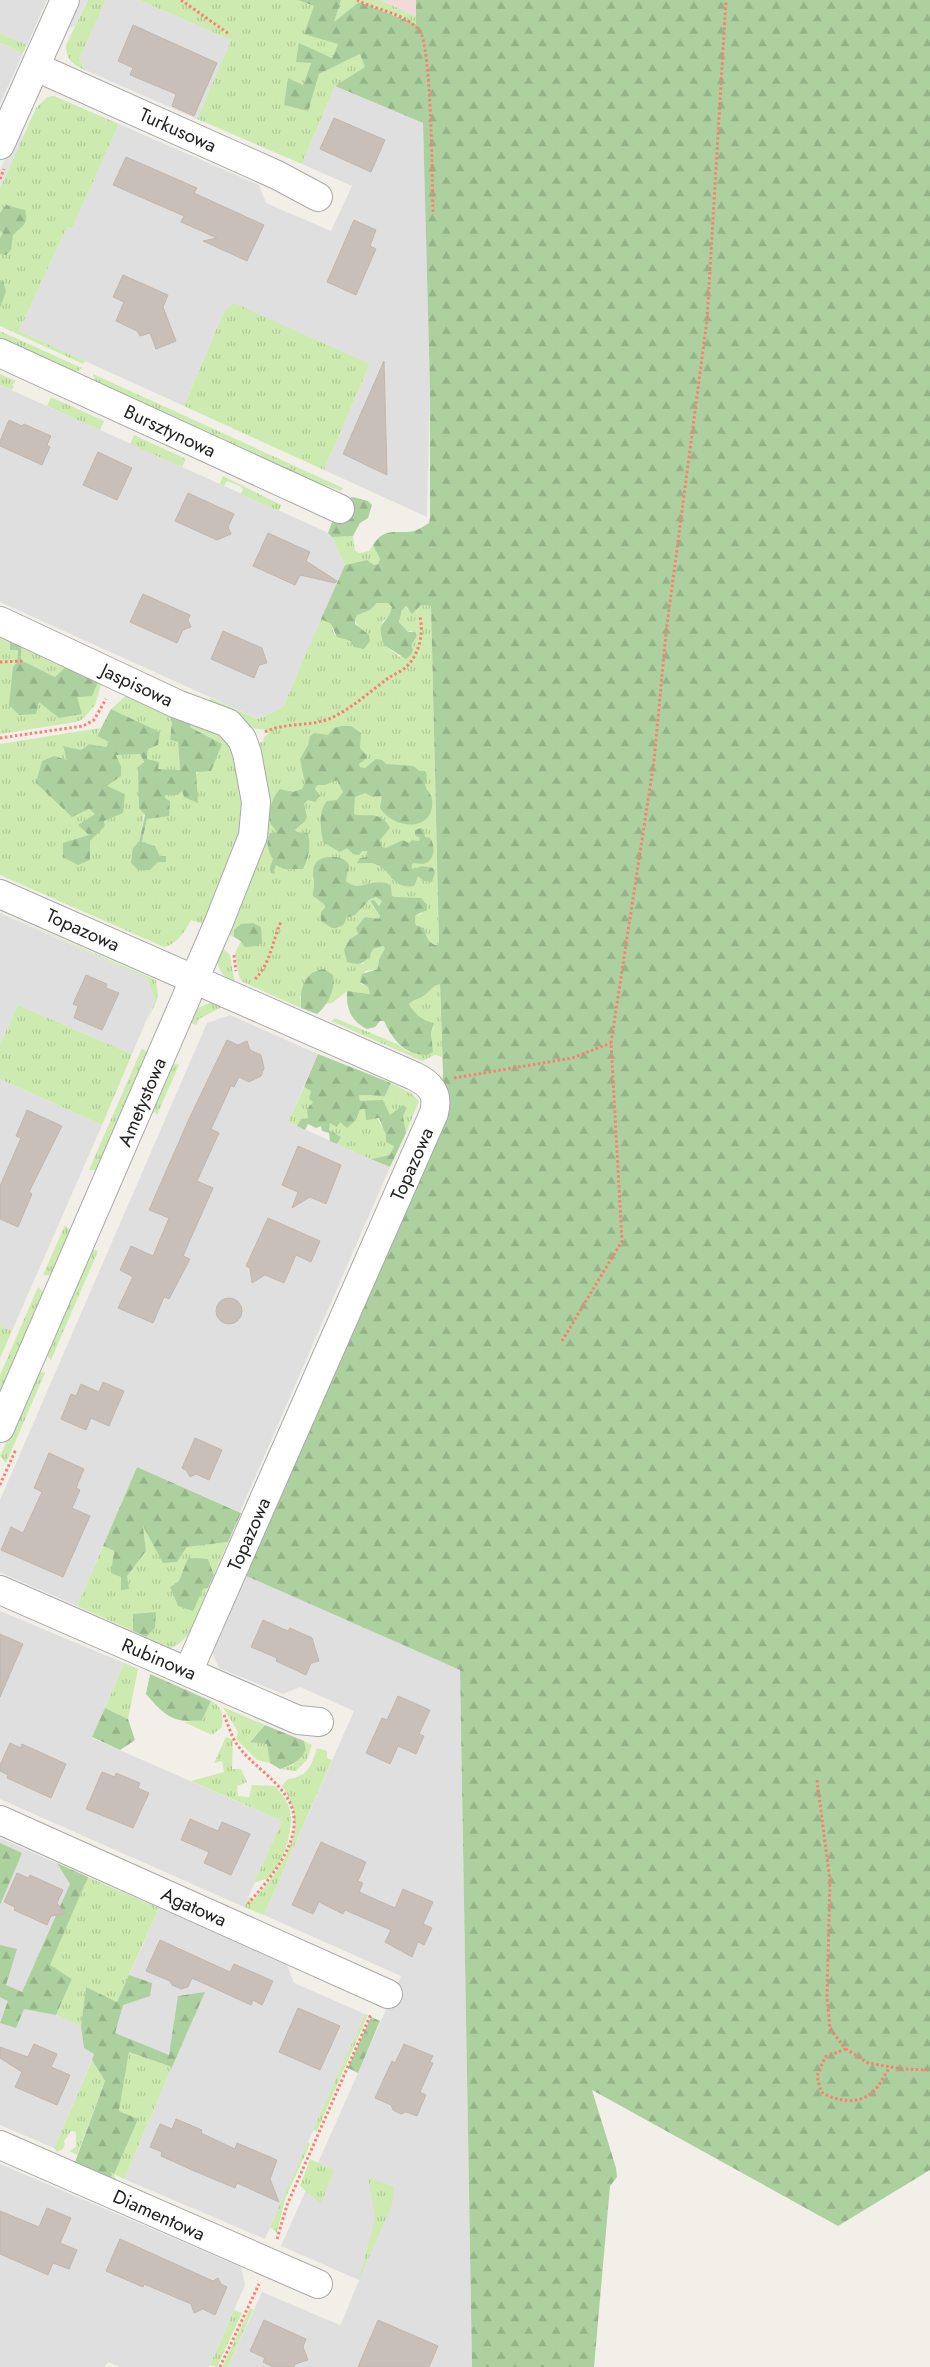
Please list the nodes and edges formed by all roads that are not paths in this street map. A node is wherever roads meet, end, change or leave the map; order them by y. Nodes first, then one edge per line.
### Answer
1 (66, 0) edge
2 (36, 68) junction
3 (3, 154) edge
4 (318, 198) dead end
5 (0, 353) edge
6 (340, 509) dead end
7 (0, 621) edge
8 (251, 770) joint
9 (0, 894) edge
10 (195, 979) junction
11 (0, 1428) edge
12 (0, 1590) edge
13 (188, 1672) junction
14 (319, 1722) dead end
15 (0, 1820) edge
16 (380, 2002) road end
17 (0, 2145) edge
18 (318, 2284) dead end

1 - 2 street
2 - 3 street
2 - 4 street, Turkusowa
5 - 6 street, Bursztynowa
7 - 8 street, Jaspisowa
8 - 10 street, Ametystowa
9 - 10 street, Topazowa
10 - 11 street, Ametystowa
10 - 13 street, Topazowa
12 - 13 street, Rubinowa
13 - 14 street, Rubinowa
15 - 16 street, Agatowa
17 - 18 street, Diamentowa

